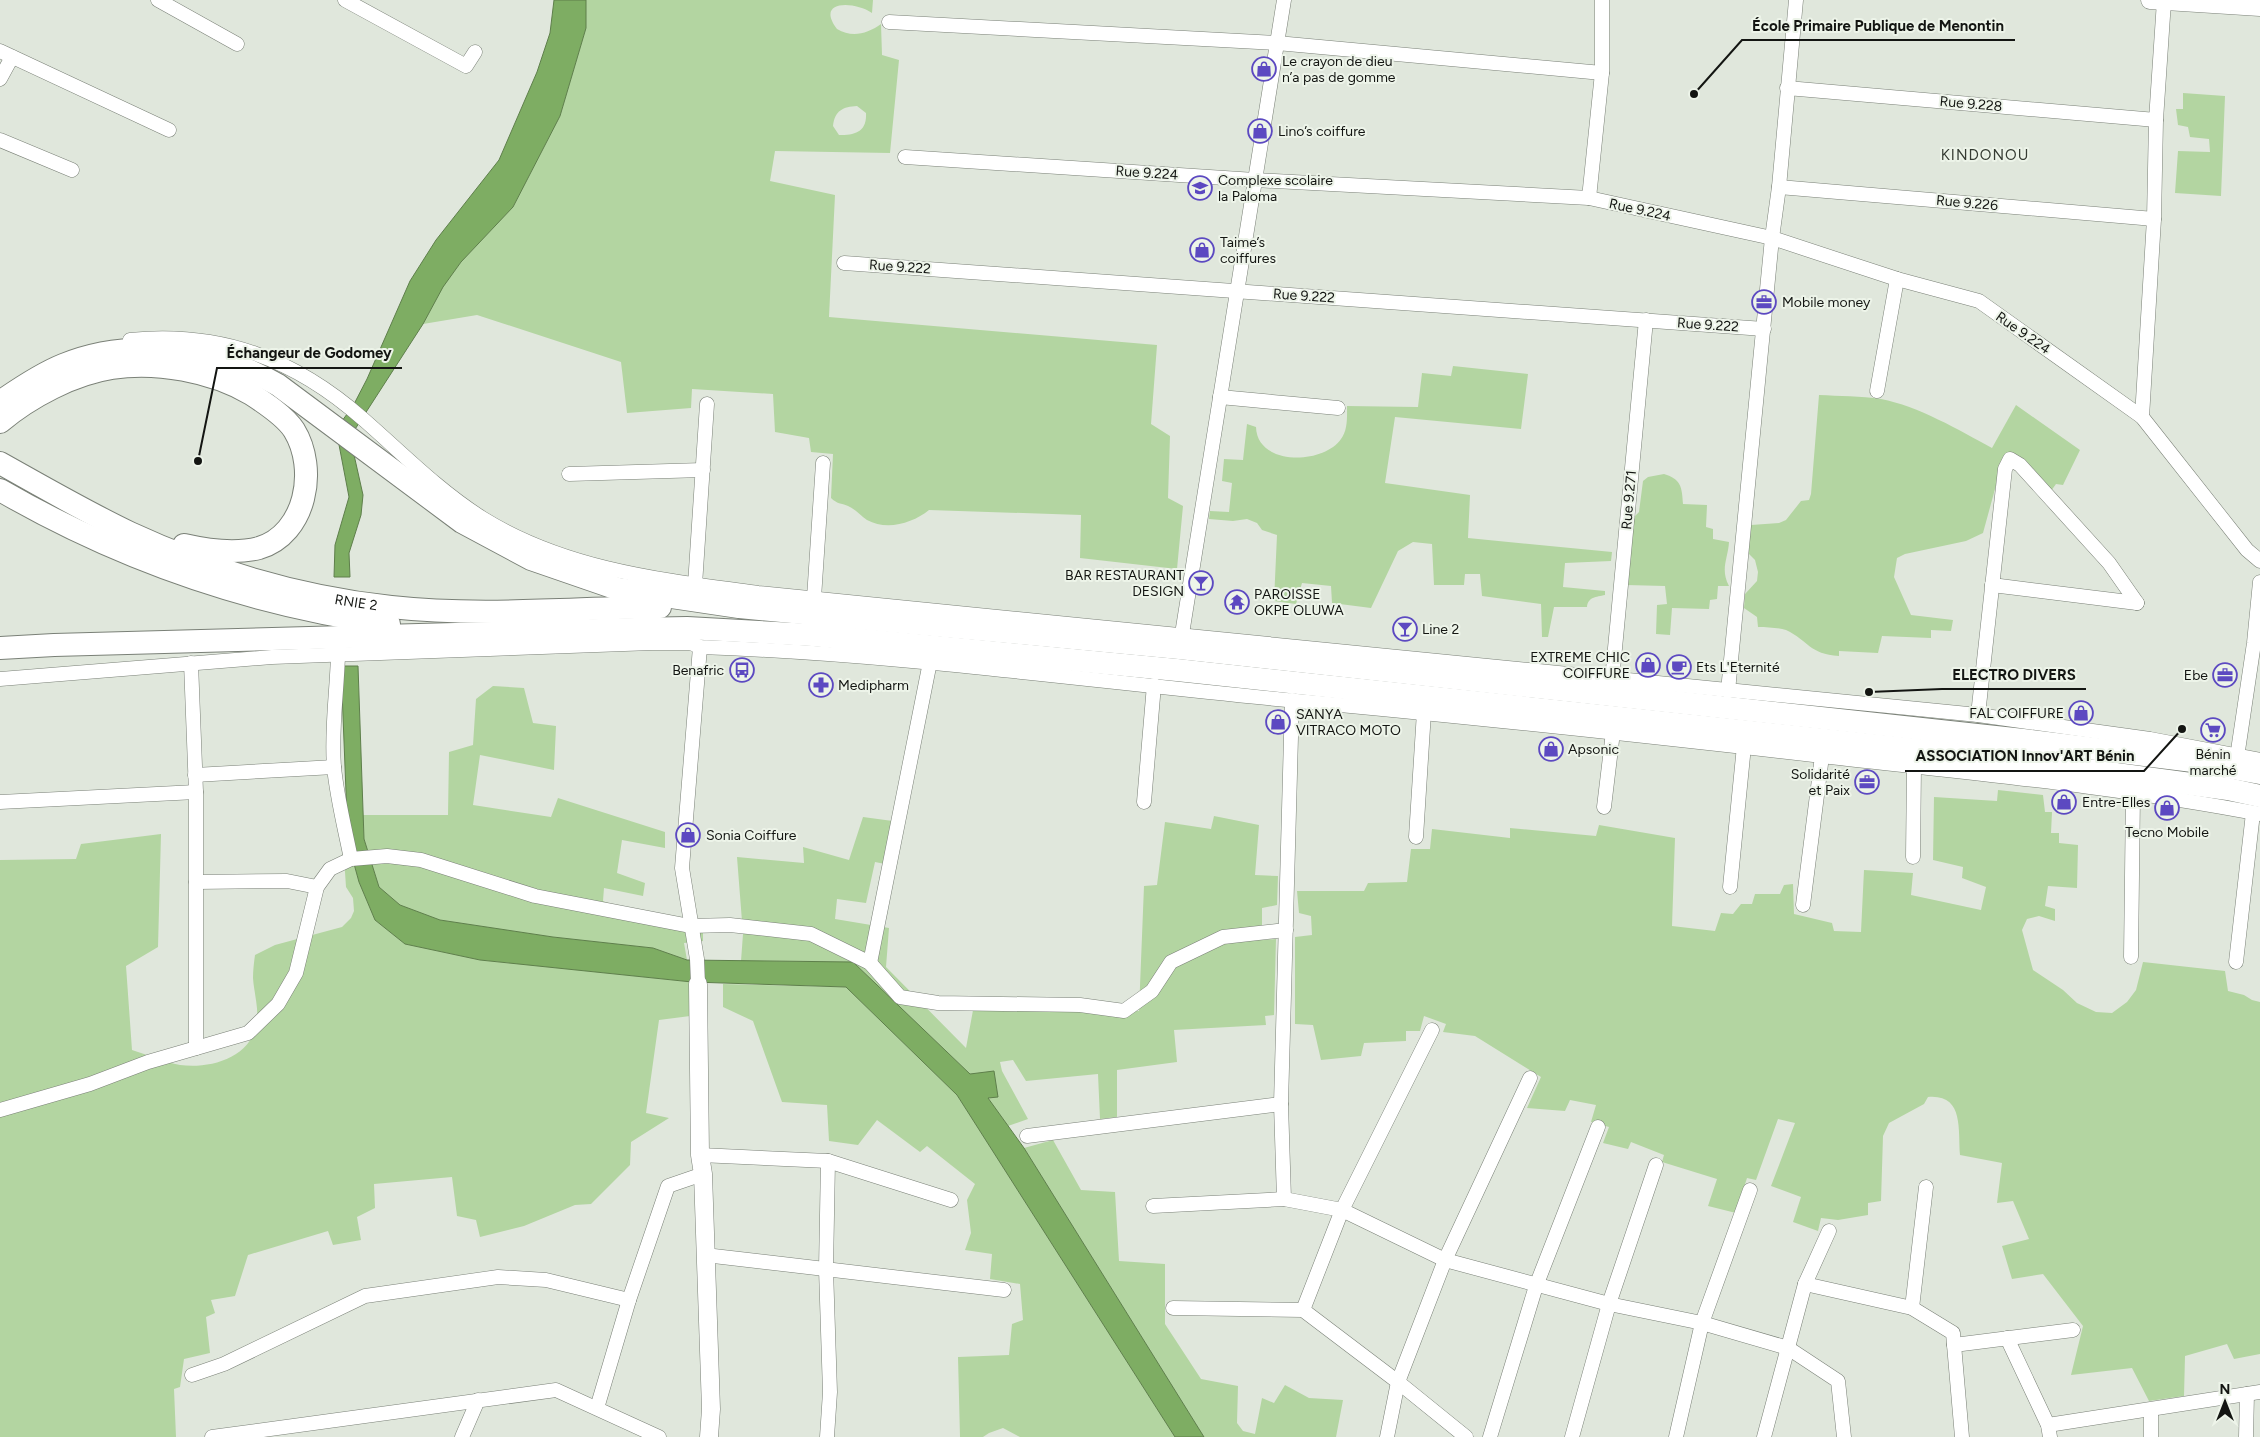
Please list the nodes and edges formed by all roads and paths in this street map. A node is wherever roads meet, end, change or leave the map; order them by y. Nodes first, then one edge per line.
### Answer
1 (158, 0) edge
2 (346, 0) edge
3 (1284, 0) edge
4 (1602, 0) edge
5 (1796, 0) edge
6 (2157, 1) edge
7 (2260, 7) edge
8 (889, 22) dead end
9 (237, 44) dead end
10 (1276, 44) junction
11 (475, 52) dead end
12 (6, 54) edge
13 (1602, 73) junction
14 (0, 79) edge
15 (1787, 88) junction
16 (2156, 120) junction
17 (169, 130) dead end
18 (0, 140) edge
19 (905, 157) dead end
20 (72, 170) dead end
21 (1255, 180) junction
22 (1779, 187) junction
23 (1589, 198) junction
24 (2154, 219) junction
25 (1772, 238) junction
26 (844, 263) dead end
27 (1897, 279) junction
28 (1237, 291) junction
29 (1646, 320) junction
30 (1764, 329) junction
31 (0, 389) edge
32 (1877, 391) dead end
33 (1220, 397) junction
34 (0, 402) edge
35 (707, 404) dead end
36 (1338, 408) dead end
37 (2142, 417) junction
38 (0, 422) edge
39 (0, 463) edge
40 (823, 463) dead end
41 (703, 470) junction
42 (569, 474) dead end
43 (0, 490) edge
44 (130, 532) junction
45 (2260, 561) edge
46 (2260, 582) edge
47 (695, 584) junction
48 (1992, 585) junction
49 (785, 595) junction
50 (814, 598) junction
51 (740, 607) junction
52 (450, 632) junction
53 (1182, 634) junction
54 (2257, 644) edge
55 (0, 648) edge
56 (700, 648) junction
57 (338, 655) junction
58 (930, 662) junction
59 (192, 663) junction
60 (0, 679) edge
61 (1612, 680) junction
62 (1154, 685) junction
63 (1728, 691) junction
64 (1292, 700) junction
65 (1424, 712) junction
66 (1978, 715) junction
67 (1613, 732) junction
68 (1744, 746) junction
69 (1822, 756) junction
70 (2260, 760) edge
71 (2236, 762) junction
72 (1914, 766) junction
73 (334, 767) junction
74 (2260, 773) edge
75 (196, 775) junction
76 (196, 792) junction
77 (2133, 794) junction
78 (2226, 797) junction
79 (0, 802) edge
80 (1144, 802) dead end
81 (1604, 807) dead end
82 (2258, 807) edge
83 (1416, 837) dead end
84 (1913, 857) dead end
85 (351, 859) junction
86 (196, 882) junction
87 (317, 887) junction
88 (1730, 887) dead end
89 (1803, 905) dead end
90 (690, 926) junction
91 (1286, 930) junction
92 (2131, 957) dead end
93 (2236, 962) dead end
94 (870, 963) junction
95 (698, 984) joint
96 (1432, 1030) dead end
97 (196, 1048) junction
98 (1530, 1078) dead end
99 (1280, 1104) junction
100 (0, 1110) edge
101 (1598, 1127) dead end
102 (1027, 1136) dead end
103 (700, 1155) junction
104 (828, 1161) junction
105 (1656, 1165) dead end
106 (703, 1174) junction
107 (1926, 1187) dead end
108 (1750, 1190) dead end
109 (1284, 1199) junction
110 (951, 1200) dead end
111 (1153, 1206) dead end
112 (1342, 1210) junction
113 (1828, 1231) dead end
114 (706, 1255) junction
115 (1445, 1260) junction
116 (826, 1269) junction
117 (1805, 1284) junction
118 (1536, 1286) junction
119 (1004, 1290) dead end
120 (629, 1300) junction
121 (1608, 1304) junction
122 (1173, 1308) dead end
123 (1912, 1308) junction
124 (1302, 1310) junction
125 (1702, 1323) junction
126 (2073, 1330) dead end
127 (2007, 1338) junction
128 (1954, 1345) junction
129 (1788, 1348) junction
130 (192, 1375) dead end
131 (1398, 1382) junction
132 (2254, 1393) edge
133 (478, 1400) junction
134 (597, 1408) junction
135 (2151, 1410) junction
136 (2049, 1431) edge
137 (212, 1437) edge
138 (462, 1437) edge
139 (659, 1437) edge
140 (709, 1437) edge
141 (827, 1437) edge
142 (1387, 1437) edge
143 (1466, 1437) edge
144 (1490, 1437) edge
145 (1572, 1437) edge
146 (1676, 1437) edge
147 (1764, 1437) edge
148 (1844, 1437) edge
149 (1962, 1437) edge
150 (2150, 1437) edge
151 (2246, 1437) edge

1 - 9 street
2 - 11 street
3 - 10 street
4 - 13 street
5 - 15 street
6 - 7 street
6 - 16 street
8 - 10 street
10 - 13 street
10 - 21 street
12 - 14 street
12 - 17 street
13 - 23 street
15 - 16 street, Rue 9.228
15 - 22 street
16 - 24 street
18 - 20 street
19 - 21 street, Rue 9.224
21 - 23 street, Rue 9.224
21 - 28 street
22 - 24 street, Rue 9.226
22 - 25 street
23 - 25 street, Rue 9.224
24 - 37 street
25 - 27 street, Rue 9.224
25 - 30 street
26 - 28 street, Rue 9.222
27 - 32 street
27 - 37 street, Rue 9.224
28 - 29 street, Rue 9.222
28 - 33 street
29 - 30 street, Rue 9.222
29 - 61 street, Rue 9.271
30 - 63 street
31 - 47 street
33 - 36 street
33 - 53 street
34 - 51 highway
35 - 41 street
37 - 45 street, Rue 9.224
38 - 44 highway
39 - 44 highway, RNIE 2 / RNIE 2
40 - 50 street
41 - 42 street
41 - 47 street
43 - 52 highway, RNIE 2 / RNIE 2
44 - 51 highway, RNIE 2 / RNIE 2
46 - 54 street
47 - 49 street
48 - 48 street
48 - 66 street
49 - 50 street
49 - 51 highway
50 - 53 street
51 - 71 highway
52 - 55 highway
52 - 78 highway
53 - 61 street
54 - 71 street
56 - 57 street
56 - 58 street
56 - 90 street
57 - 59 street
57 - 73 street
58 - 62 street
58 - 94 street
59 - 60 street
59 - 75 street
61 - 63 street
62 - 64 street
62 - 80 street
63 - 66 street
64 - 65 street
64 - 91 street
65 - 67 street
65 - 83 street
66 - 71 street
67 - 68 street
67 - 81 street
68 - 69 street
68 - 88 street
69 - 72 street
69 - 89 street
70 - 71 street
71 - 74 highway
71 - 78 street
72 - 77 street
72 - 84 street
73 - 75 street
73 - 85 street
75 - 76 street
76 - 79 street
76 - 86 street
77 - 78 street
77 - 92 street
78 - 82 highway
82 - 93 street
85 - 87 street
85 - 90 street
86 - 87 street
86 - 97 street
87 - 97 street
90 - 94 street
90 - 95 street
91 - 94 street
91 - 99 street
95 - 103 street
96 - 112 street
97 - 100 street
98 - 115 street
99 - 102 street
99 - 109 street
101 - 118 street
103 - 104 street
103 - 106 street
104 - 110 street
104 - 116 street
105 - 121 street
106 - 114 street
106 - 120 street
107 - 123 street
108 - 125 street
109 - 111 street
109 - 112 street
112 - 115 street
112 - 124 street
113 - 117 street
114 - 116 street
114 - 140 street
115 - 118 street
115 - 131 street
116 - 119 street
116 - 141 street
117 - 123 street
117 - 129 street
118 - 121 street
118 - 144 street
120 - 130 street
120 - 134 street
121 - 125 street
121 - 145 street
122 - 124 street
123 - 128 street
124 - 131 street
125 - 129 street
125 - 146 street
126 - 127 street
127 - 128 street
127 - 136 street
128 - 149 street
129 - 147 street
129 - 148 street
131 - 142 street
131 - 143 street
132 - 135 street
132 - 151 street
133 - 134 street
133 - 137 street
133 - 138 street
134 - 139 street
135 - 136 street
135 - 150 street

